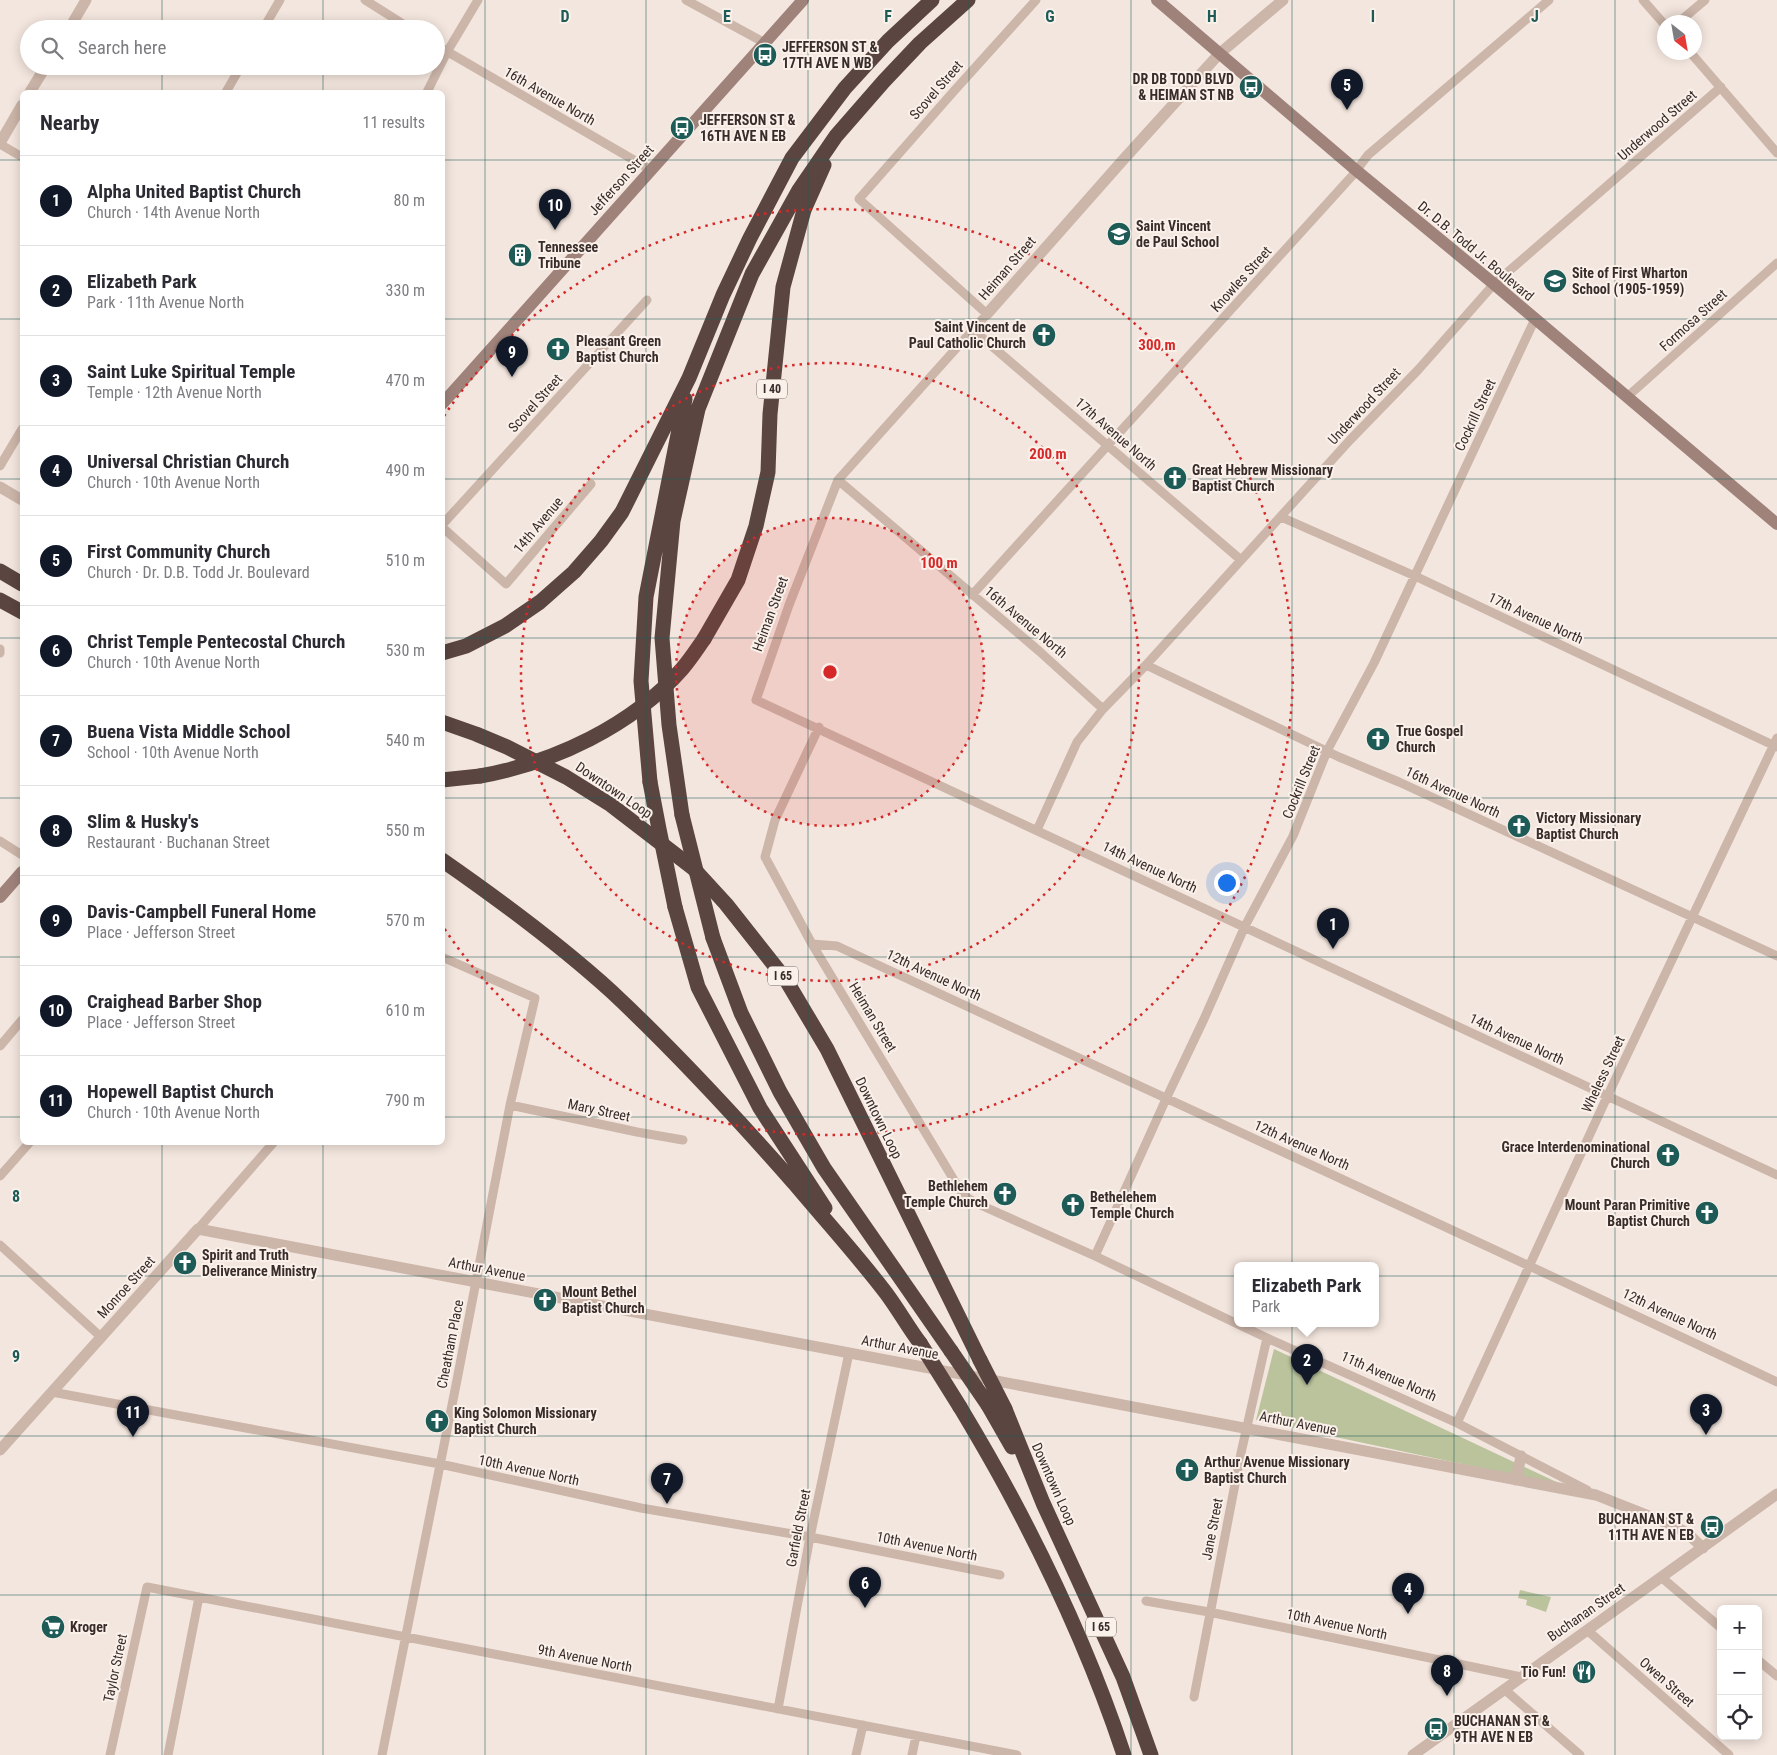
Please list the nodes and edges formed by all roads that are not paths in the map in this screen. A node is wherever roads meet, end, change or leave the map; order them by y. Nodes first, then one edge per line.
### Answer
1 (86, 0) edge
2 (280, 0) edge
3 (365, 0) edge
4 (478, 0) edge
5 (686, 0) edge
6 (803, 0) edge
7 (932, 0) edge
8 (968, 0) edge
9 (1036, 0) edge
10 (1157, 0) edge
11 (1283, 0) edge
12 (1549, 0) edge
13 (1643, 0) edge
14 (1705, 0) edge
15 (1687, 15) edge
16 (1657, 16) edge
17 (74, 20) edge
18 (268, 20) edge
19 (397, 20) edge
20 (765, 43) junction
21 (447, 52) junction
22 (1219, 54) junction
23 (445, 56) edge
24 (1697, 60) edge
25 (40, 75) edge
26 (236, 75) edge
27 (436, 75) edge
28 (1721, 87) junction
29 (31, 90) edge
30 (227, 90) edge
31 (428, 90) edge
32 (20, 109) edge
33 (836, 136) junction
34 (0, 143) edge
35 (1777, 153) edge
36 (20, 156) edge
37 (651, 170) junction
38 (1357, 171) junction
39 (1777, 263) edge
40 (1494, 284) junction
41 (648, 300) dead end
42 (987, 314) junction
43 (1536, 319) junction
44 (972, 329) junction
45 (689, 378) junction
46 (1627, 397) junction
47 (445, 399) edge
48 (20, 432) edge
49 (1108, 444) junction
50 (0, 466) edge
51 (838, 480) junction
52 (591, 484) dead end
53 (0, 487) edge
54 (20, 499) edge
55 (1281, 517) junction
56 (445, 523) edge
57 (1777, 524) edge
58 (445, 529) edge
59 (1241, 560) junction
60 (0, 571) edge
61 (1415, 576) junction
62 (20, 583) edge
63 (972, 595) junction
64 (0, 600) edge
65 (20, 611) edge
66 (445, 652) edge
67 (1146, 665) junction
68 (756, 700) joint
69 (1103, 709) junction
70 (445, 723) edge
71 (819, 727) junction
72 (1776, 744) edge
73 (1327, 751) junction
74 (445, 780) edge
75 (1037, 830) junction
76 (0, 841) edge
77 (20, 854) edge
78 (445, 862) edge
79 (20, 874) edge
80 (0, 897) edge
81 (1693, 917) junction
82 (1245, 926) junction
83 (812, 944) junction
84 (1777, 956) edge
85 (445, 958) edge
86 (20, 1022) edge
87 (0, 1046) edge
88 (1607, 1096) junction
89 (1166, 1099) junction
90 (510, 1105) junction
91 (683, 1140) dead end
92 (27, 1145) edge
93 (271, 1145) edge
94 (1777, 1175) edge
95 (0, 1176) edge
96 (954, 1182) joint
97 (198, 1229) junction
98 (0, 1245) edge
99 (1095, 1256) junction
100 (857, 1257) junction
101 (1530, 1265) junction
102 (476, 1282) junction
103 (1234, 1322) edge
104 (1244, 1327) edge
105 (101, 1337) junction
106 (1267, 1338) junction
107 (848, 1353) junction
108 (1777, 1382) edge
109 (52, 1392) junction
110 (1457, 1423) junction
111 (1246, 1429) junction
112 (0, 1450) edge
113 (1521, 1456) junction
114 (440, 1464) junction
115 (1516, 1480) junction
116 (1777, 1494) edge
117 (1596, 1495) junction
118 (1043, 1503) junction
119 (810, 1537) junction
120 (1702, 1548) junction
121 (1000, 1575) dead end
122 (1660, 1578) junction
123 (147, 1588) joint
124 (199, 1597) junction
125 (1146, 1601) dead end
126 (1210, 1612) junction
127 (1717, 1625) edge
128 (1587, 1630) junction
129 (405, 1637) junction
130 (1762, 1663) edge
131 (1777, 1676) edge
132 (1521, 1677) junction
133 (1504, 1689) junction
134 (1194, 1697) dead end
135 (778, 1709) junction
136 (863, 1725) junction
137 (916, 1736) junction
138 (110, 1755) edge
139 (168, 1755) edge
140 (382, 1755) edge
141 (856, 1755) edge
142 (912, 1755) edge
143 (1017, 1755) edge
144 (1124, 1755) edge
145 (1151, 1755) edge
146 (1413, 1755) edge
147 (1580, 1755) edge
148 (1729, 1755) edge

1 - 17 street
2 - 18 street
3 - 19 street
4 - 21 street
5 - 20 street
6 - 20 main road, Jefferson Street
7 - 45 highway
8 - 33 highway, I 40
9 - 42 street, Scovel Street
10 - 22 main road, Dr. D.B. Todd Jr. Boulevard
11 - 22 street, Heiman Street
12 - 38 street, Knowles Street
13 - 16 street
14 - 15 street
20 - 37 main road, Jefferson Street
21 - 23 street
21 - 37 street, 16th Avenue North
22 - 38 main road, Dr. D.B. Todd Jr. Boulevard
22 - 42 street, Heiman Street
24 - 28 street
25 - 29 street
26 - 30 street
27 - 31 street
28 - 35 street
28 - 40 street, Underwood Street
32 - 34 street
33 - 74 highway, I 40, bridge
33 - 118 highway, bridge
34 - 36 street
37 - 47 main road, Jefferson Street
38 - 40 main road, Dr. D.B. Todd Jr. Boulevard
38 - 49 street, Knowles Street
39 - 46 street, Formosa Street
40 - 43 main road, Dr. D.B. Todd Jr. Boulevard
40 - 55 street, Underwood Street
41 - 56 street, Scovel Street
42 - 44 street, Heiman Street
43 - 46 main road, Dr. D.B. Todd Jr. Boulevard
43 - 61 street, Cockrill Street
44 - 49 street, 17th Avenue North
44 - 51 street, Heiman Street
45 - 66 highway
45 - 100 highway, bridge
46 - 57 main road, Dr. D.B. Todd Jr. Boulevard
48 - 50 street
49 - 59 street, 17th Avenue North
49 - 63 street, Knowles Street
51 - 63 street, 16th Avenue North
51 - 68 street, Heiman Street
52 - 58 street, 14th Avenue
53 - 54 street
55 - 59 street, Underwood Street
55 - 61 street, 17th Avenue North
59 - 67 street, Underwood Street
60 - 62 highway
61 - 72 street, 17th Avenue North
61 - 73 street, Cockrill Street
63 - 69 street, 16th Avenue North
64 - 65 highway
67 - 69 street, Underwood Street
67 - 73 street, 16th Avenue North
68 - 71 street, 14th Avenue North
69 - 75 street, Underwood Street
70 - 118 highway, Downtown Loop / I 65, bridge
71 - 75 street, 14th Avenue North
71 - 83 street, Heiman Street
72 - 81 street, Wheless Street
73 - 81 street, 16th Avenue North
73 - 82 street, Cockrill Street
75 - 82 street, 14th Avenue North
76 - 77 street
78 - 100 highway, I 65
79 - 80 main road
81 - 84 street, 16th Avenue North
81 - 88 street, Wheless Street
82 - 88 street, 14th Avenue North
82 - 89 street, Cockrill Street
83 - 89 street, 12th Avenue North
83 - 96 street, Heiman Street
85 - 90 street, Cheatham Place
86 - 87 street
88 - 94 street, 14th Avenue North
88 - 101 street, Wheless Street
89 - 99 street, Cockrill Street
89 - 101 street, 12th Avenue North
90 - 91 street, Mary Street
90 - 102 street, Cheatham Place
92 - 95 street
93 - 97 street, Monroe Street
96 - 99 street, 11th Avenue North
97 - 102 street, Arthur Avenue
97 - 105 street, Monroe Street
98 - 105 street
99 - 103 street, 11th Avenue North
100 - 144 highway, I 65, bridge
101 - 108 street, 12th Avenue North
101 - 110 street, Wheless Street
102 - 107 street, Arthur Avenue
102 - 114 street, Cheatham Place
104 - 106 street, 11th Avenue North
105 - 109 street, Monroe Street
106 - 110 street, 11th Avenue North
106 - 111 street, Jane Street
107 - 111 street, Arthur Avenue
107 - 119 street, Garfield Street
109 - 112 street, Monroe Street
109 - 114 street, 10th Avenue North
110 - 113 street, 11th Avenue North
111 - 115 street, Arthur Avenue
111 - 126 street, Jane Street
113 - 115 street
113 - 117 street, 11th Avenue North
114 - 119 street, 10th Avenue North
114 - 129 street, Cheatham Place
115 - 117 street, Arthur Avenue
116 - 120 street, Buchanan Street
117 - 120 street, 11th Avenue North
118 - 145 highway, Downtown Loop / I 65
119 - 121 street, 10th Avenue North
119 - 135 street, Garfield Street
120 - 122 street, Buchanan Street
122 - 127 street
122 - 128 street, Buchanan Street
123 - 124 street, 9th Avenue North
123 - 138 street, Taylor Street
124 - 129 street, 9th Avenue North
124 - 139 street
125 - 126 street, 10th Avenue North
126 - 132 street, 10th Avenue North
126 - 134 street, Jane Street
128 - 132 street, Buchanan Street
128 - 148 street, Owen Street
129 - 135 street, 9th Avenue North
129 - 140 street, Cheatham Place
130 - 131 street
132 - 133 street, Buchanan Street
133 - 146 street, Buchanan Street
133 - 147 street
135 - 136 street, 9th Avenue North
136 - 137 street, 9th Avenue North
136 - 141 street
137 - 142 street
137 - 143 street, 9th Avenue North

